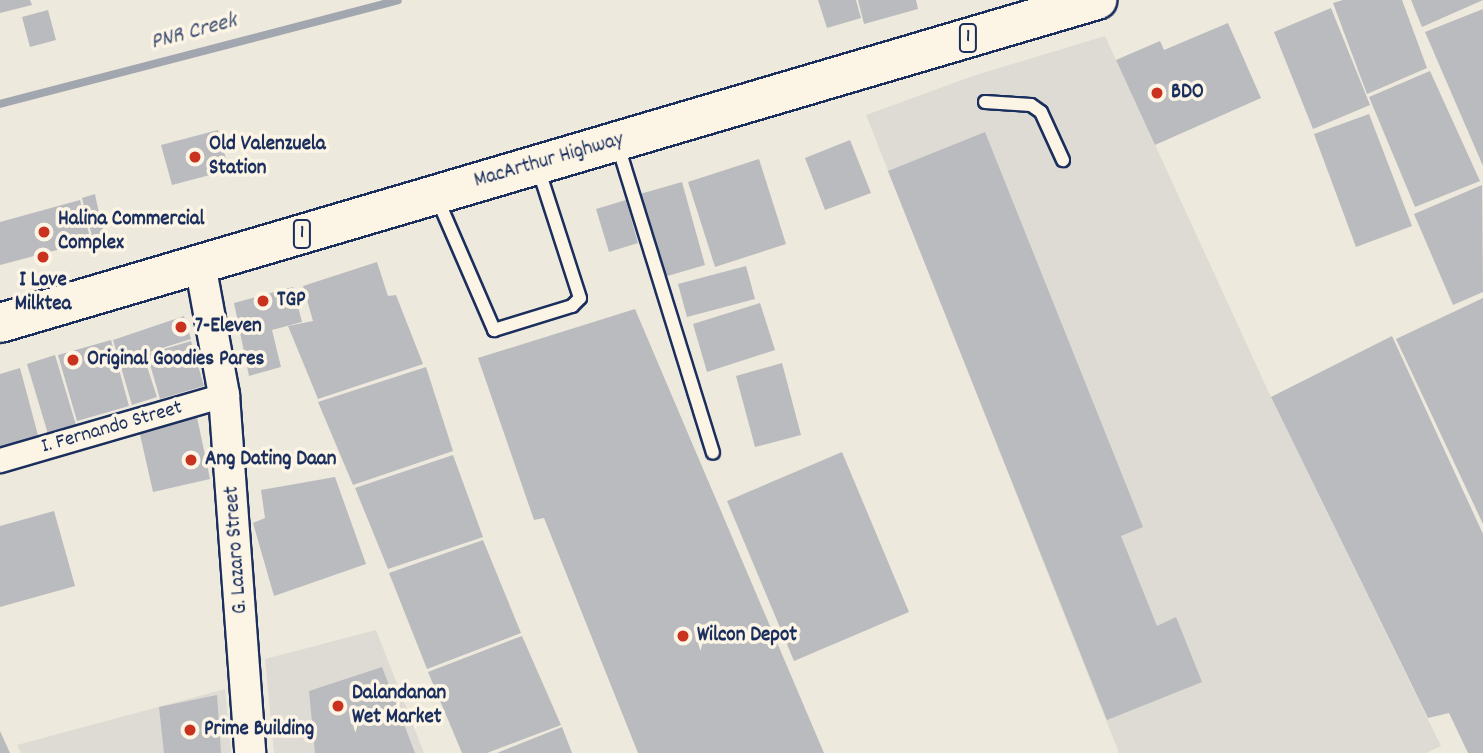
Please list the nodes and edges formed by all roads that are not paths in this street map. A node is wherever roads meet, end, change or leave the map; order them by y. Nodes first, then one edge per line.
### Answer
1 (1097, 0) edge
2 (985, 103) dead end
3 (616, 141) junction
4 (1063, 159) dead end
5 (537, 164) junction
6 (435, 194) junction
7 (201, 264) junction
8 (0, 323) edge
9 (224, 395) junction
10 (713, 453) dead end
11 (0, 460) edge
12 (250, 753) edge

1 - 3 highway, MacArthur Highway / 1
2 - 4 lane
3 - 5 highway, MacArthur Highway / 1
3 - 10 lane
5 - 6 highway, MacArthur Highway / 1
5 - 6 lane
6 - 7 highway, MacArthur Highway / 1
7 - 8 highway, MacArthur Highway / 1
7 - 9 street, G. Lazaro Street
9 - 11 street, I. Fernando Street
9 - 12 street, G. Lazaro Street

